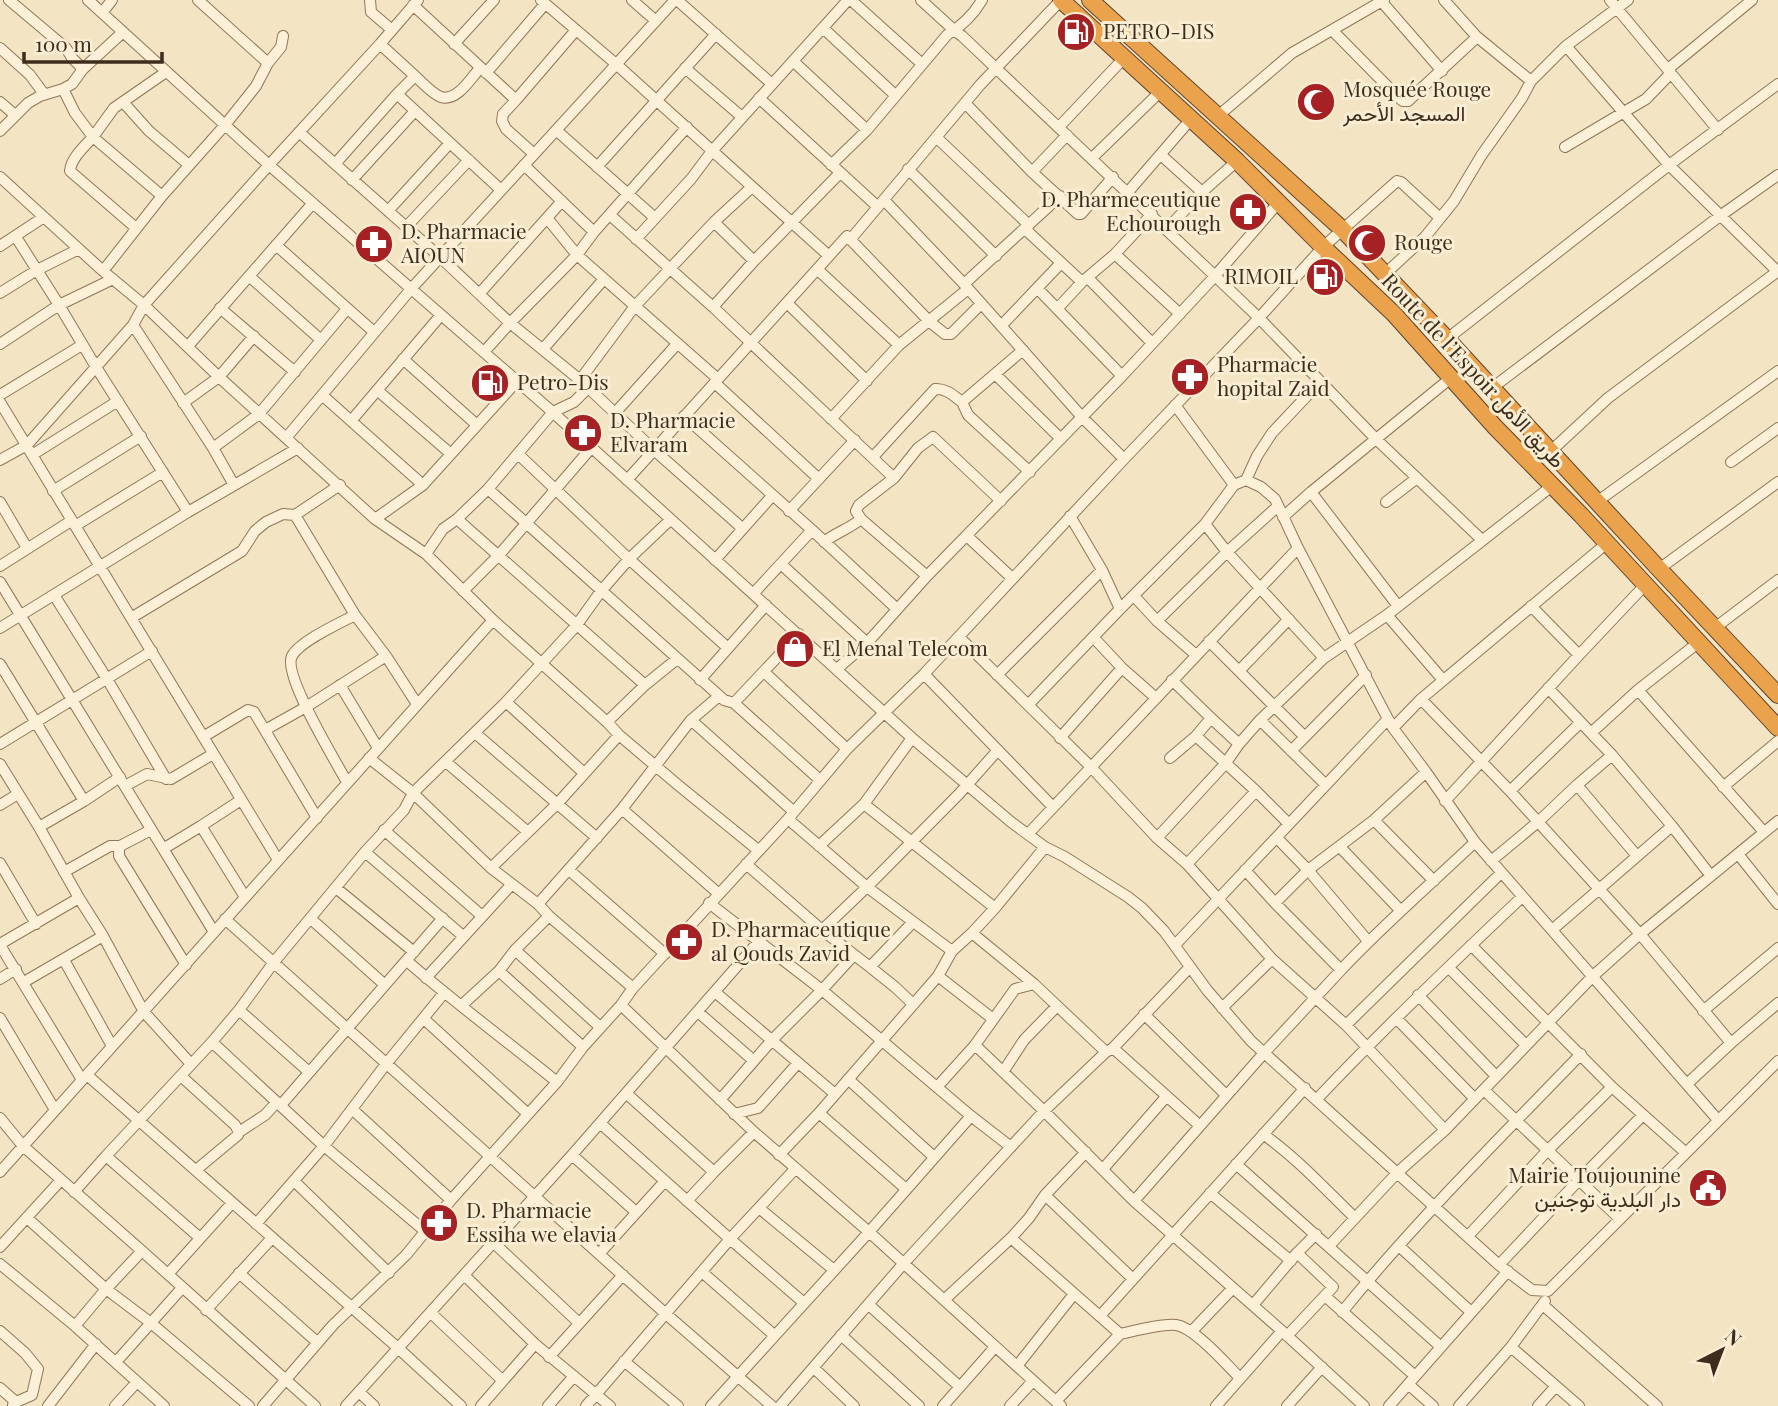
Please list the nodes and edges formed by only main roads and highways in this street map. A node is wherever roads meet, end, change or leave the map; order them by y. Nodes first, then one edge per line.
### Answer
1 (1061, 0) edge
2 (1090, 0) edge
3 (1778, 695) edge
4 (1778, 728) edge

1 - 4 highway, Route de l’Espoir طريق الأمل
2 - 3 highway, Route de l’Espoir طريق الأمل

